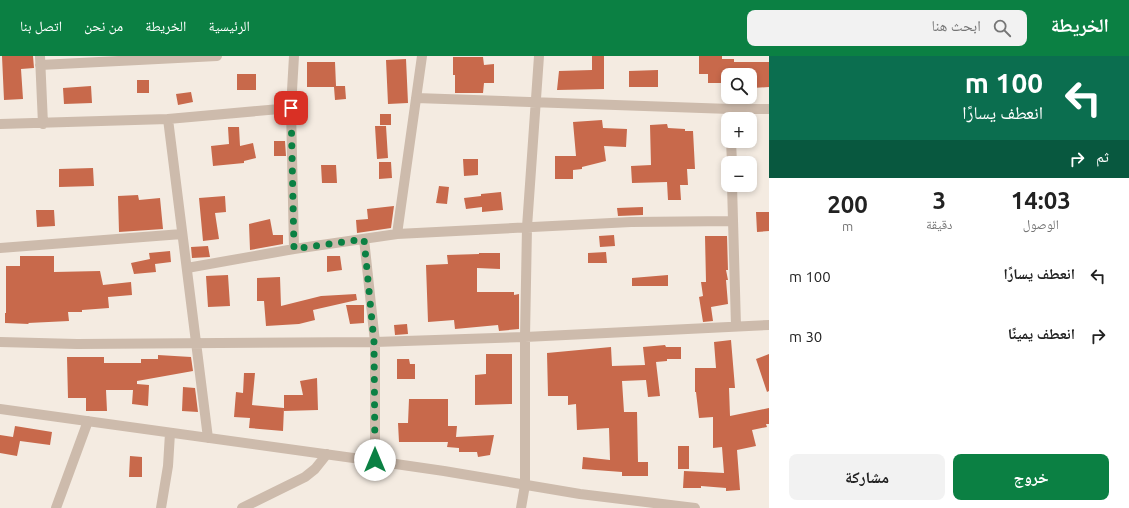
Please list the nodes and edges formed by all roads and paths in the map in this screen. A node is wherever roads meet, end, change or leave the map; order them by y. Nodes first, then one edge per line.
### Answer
1 (217, 56) edge
2 (294, 56) edge
3 (422, 56) edge
4 (539, 56) edge
5 (40, 61) edge
6 (416, 98) junction
7 (536, 102) junction
8 (291, 108) junction
9 (769, 110) edge
10 (750, 112) edge
11 (721, 113) edge
12 (168, 119) junction
13 (0, 124) edge
14 (43, 124) junction
15 (732, 192) edge
16 (733, 221) junction
17 (527, 228) junction
18 (182, 234) junction
19 (397, 234) junction
20 (364, 239) junction
21 (0, 248) edge
22 (294, 249) junction
23 (186, 268) junction
24 (769, 325) edge
25 (736, 326) junction
26 (525, 337) junction
27 (0, 342) edge
28 (374, 342) junction
29 (196, 343) junction
30 (0, 409) edge
31 (88, 421) junction
32 (170, 433) junction
33 (208, 438) junction
34 (326, 454) junction
35 (375, 460) junction
36 (525, 485) junction
37 (56, 508) edge
38 (161, 508) edge
39 (242, 508) edge
40 (521, 508) edge
41 (695, 508) edge

1 - 5 street
2 - 8 street
3 - 6 street
4 - 7 street
5 - 14 street
6 - 7 street
6 - 19 street
7 - 11 street
7 - 17 street
8 - 12 street
8 - 22 street
9 - 10 street
12 - 14 street
12 - 18 street
13 - 14 street
15 - 16 street
16 - 17 street
16 - 25 street
17 - 19 street
17 - 26 street
18 - 21 street
18 - 23 street
19 - 20 street
20 - 22 street
20 - 28 street
22 - 23 street
23 - 29 street
24 - 25 street
25 - 26 street
26 - 28 street
26 - 36 street
27 - 29 street
28 - 29 street
28 - 35 street
29 - 33 street
30 - 31 street
31 - 32 street
31 - 37 street
32 - 33 street
32 - 38 street
33 - 34 street
34 - 35 street
34 - 39 street
35 - 36 street
36 - 40 street
36 - 41 street

